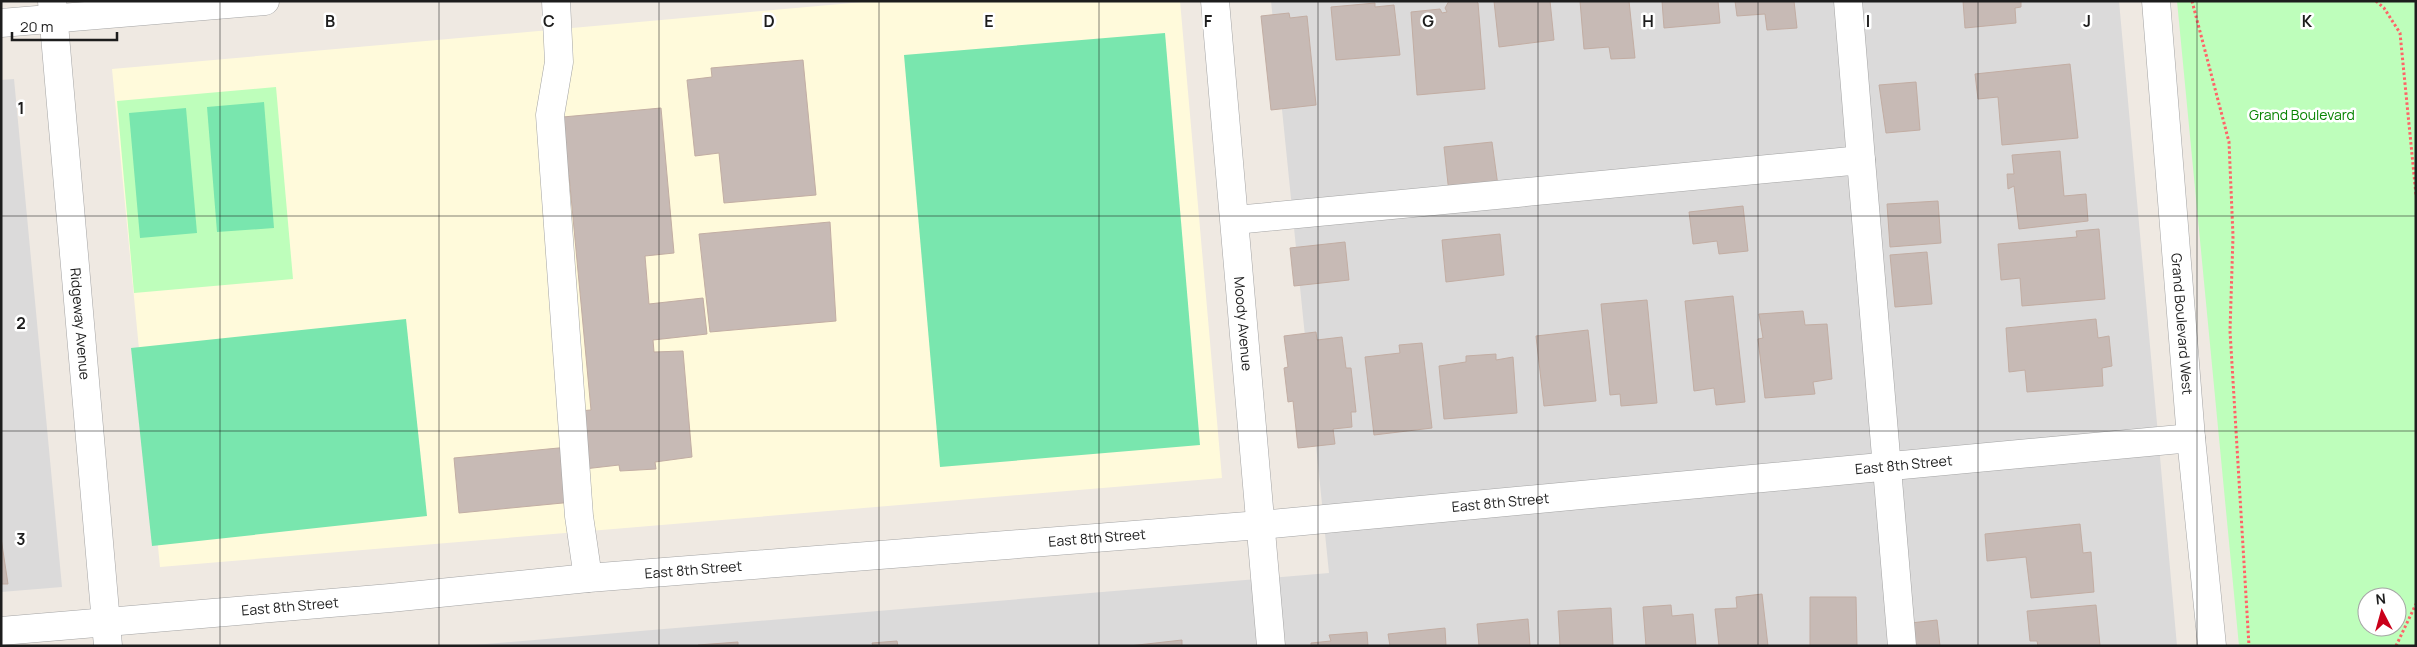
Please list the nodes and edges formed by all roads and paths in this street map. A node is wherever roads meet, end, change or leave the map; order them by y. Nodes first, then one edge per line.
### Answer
1 (265, 1) edge
2 (556, 1) edge
3 (1216, 1) edge
4 (1848, 1) edge
5 (2156, 1) edge
6 (2192, 1) edge
7 (2376, 1) edge
8 (53, 10) edge
9 (1, 23) edge
10 (1861, 160) junction
11 (2416, 194) edge
12 (1236, 220) junction
13 (2191, 438) junction
14 (1885, 468) junction
15 (1260, 525) junction
16 (588, 578) junction
17 (2416, 604) edge
18 (1, 631) edge
19 (106, 634) edge
20 (1270, 646) edge
21 (1902, 646) edge
22 (2212, 646) edge
23 (2249, 646) edge
24 (2396, 646) edge

1 - 8 street
2 - 16 street
3 - 12 street, Moody Avenue
4 - 10 street
5 - 13 street, Grand Boulevard West
6 - 23 path
7 - 11 path
8 - 9 street
8 - 19 street, Ridgeway Avenue
10 - 12 street
10 - 14 street
12 - 15 street, Moody Avenue
13 - 14 street, East 8th Street
13 - 22 street, Grand Boulevard West
14 - 15 street, East 8th Street
14 - 21 street
15 - 16 street, East 8th Street
15 - 20 street, Moody Avenue
16 - 19 street, East 8th Street
17 - 24 path
18 - 19 street, East 8th Street

